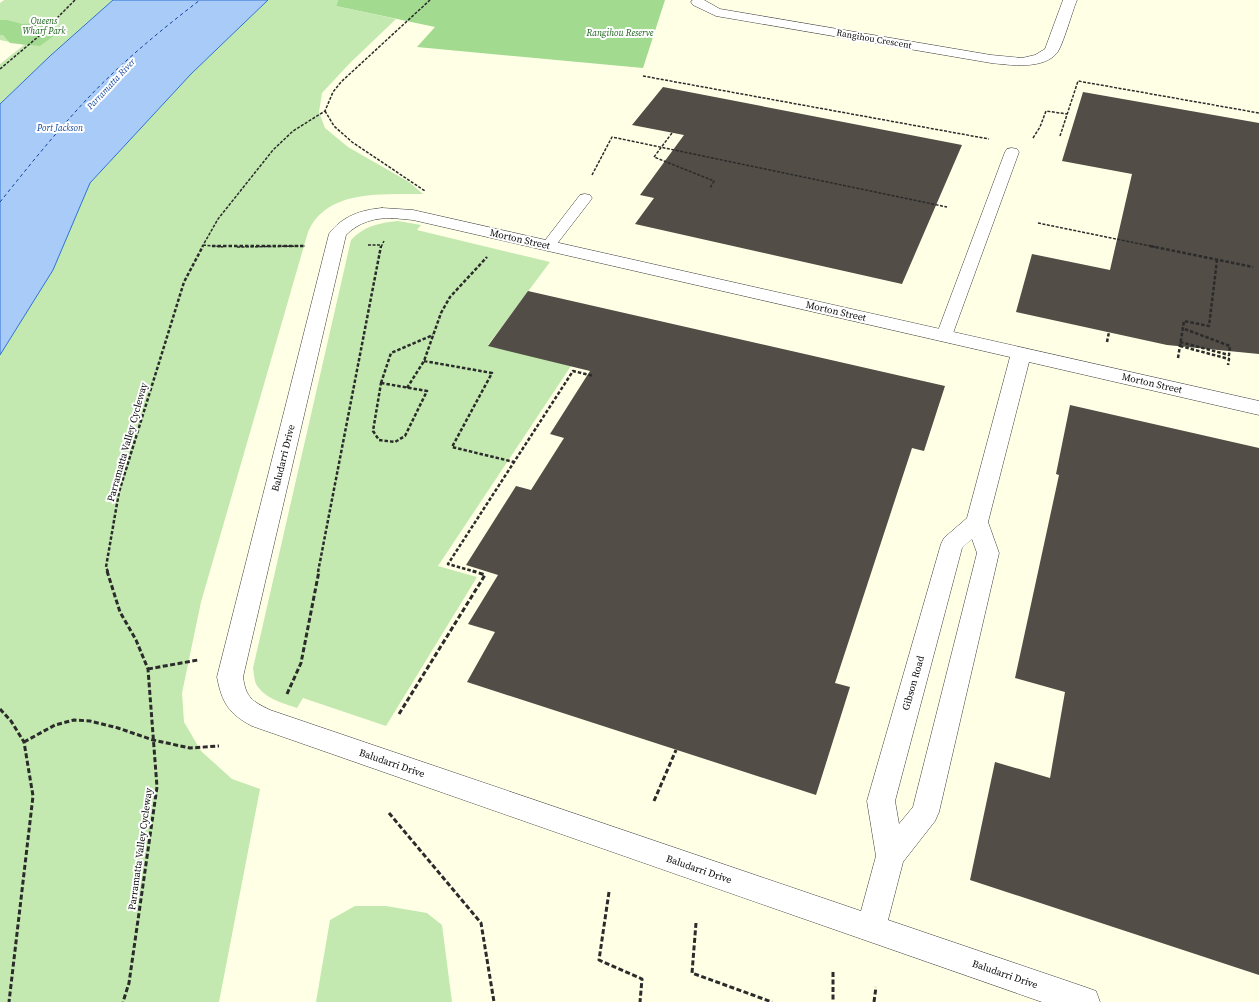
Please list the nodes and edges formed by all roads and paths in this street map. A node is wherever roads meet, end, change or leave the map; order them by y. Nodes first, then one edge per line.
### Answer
1 (75, 0) edge
2 (430, 0) edge
3 (1070, 0) edge
4 (698, 2) dead end
5 (0, 68) edge
6 (643, 76) dead end
7 (325, 110) junction
8 (1259, 113) edge
9 (1067, 114) junction
10 (672, 133) dead end
11 (1060, 136) dead end
12 (994, 140) dead end
13 (1031, 141) dead end
14 (661, 147) junction
15 (1012, 152) dead end
16 (591, 178) dead end
17 (710, 188) dead end
18 (585, 198) dead end
19 (420, 205) junction
20 (947, 207) dead end
21 (1038, 223) dead end
22 (387, 240) dead end
23 (203, 245) junction
24 (308, 246) dead end
25 (548, 246) junction
26 (491, 253) dead end
27 (1217, 260) junction
28 (1253, 267) dead end
29 (1182, 328) junction
30 (1109, 332) dead end
31 (433, 335) junction
32 (944, 336) junction
33 (1107, 342) dead end
34 (1180, 342) junction
35 (1180, 346) junction
36 (1021, 354) junction
37 (1178, 358) dead end
38 (424, 361) junction
39 (1228, 365) dead end
40 (594, 376) dead end
41 (381, 384) junction
42 (407, 388) junction
43 (1259, 408) edge
44 (514, 462) junction
45 (977, 522) junction
46 (198, 660) dead end
47 (148, 669) junction
48 (286, 697) dead end
49 (0, 709) edge
50 (399, 714) dead end
51 (153, 740) junction
52 (24, 742) junction
53 (219, 746) dead end
54 (676, 750) dead end
55 (654, 801) dead end
56 (389, 813) dead end
57 (890, 856) junction
58 (609, 892) dead end
59 (696, 923) dead end
60 (871, 928) junction
61 (833, 972) dead end
62 (876, 987) dead end
63 (9, 1002) edge
64 (123, 1002) edge
65 (494, 1002) edge
66 (640, 1002) edge
67 (772, 1002) edge
68 (833, 1002) edge
69 (874, 1002) edge
70 (1085, 1002) edge

1 - 5 path
2 - 7 path
3 - 4 street, Rangihou Crescent
6 - 12 path
7 - 19 path
7 - 23 path, Parramatta Valley Cycleway
8 - 9 path
9 - 11 path
9 - 13 path
10 - 14 path
14 - 16 path
14 - 17 path
14 - 20 path
15 - 32 lane
18 - 25 lane
19 - 25 street, Morton Street
19 - 60 street, Baludarri Drive
21 - 27 path
22 - 48 path
23 - 24 path
23 - 47 path, Parramatta Valley Cycleway
25 - 32 street, Morton Street
26 - 31 path
27 - 28 path
27 - 29 path
29 - 34 path
29 - 34 path
30 - 33 path
31 - 38 path
31 - 41 path
32 - 36 street, Morton Street
34 - 35 path
35 - 37 path
35 - 39 path
36 - 43 street, Morton Street
36 - 45 street
38 - 42 path
38 - 44 path
40 - 44 path
41 - 42 path
41 - 42 path
44 - 50 path
45 - 57 street, Gibson Road
45 - 57 street, Gibson Road
46 - 47 path
47 - 51 path, Parramatta Valley Cycleway
49 - 52 path
51 - 52 path
51 - 53 path
51 - 64 path, Parramatta Valley Cycleway
52 - 63 path
54 - 55 path
56 - 65 path
57 - 60 street, Gibson Road
58 - 66 path
59 - 67 path
60 - 70 street, Baludarri Drive
61 - 68 path
62 - 69 path

